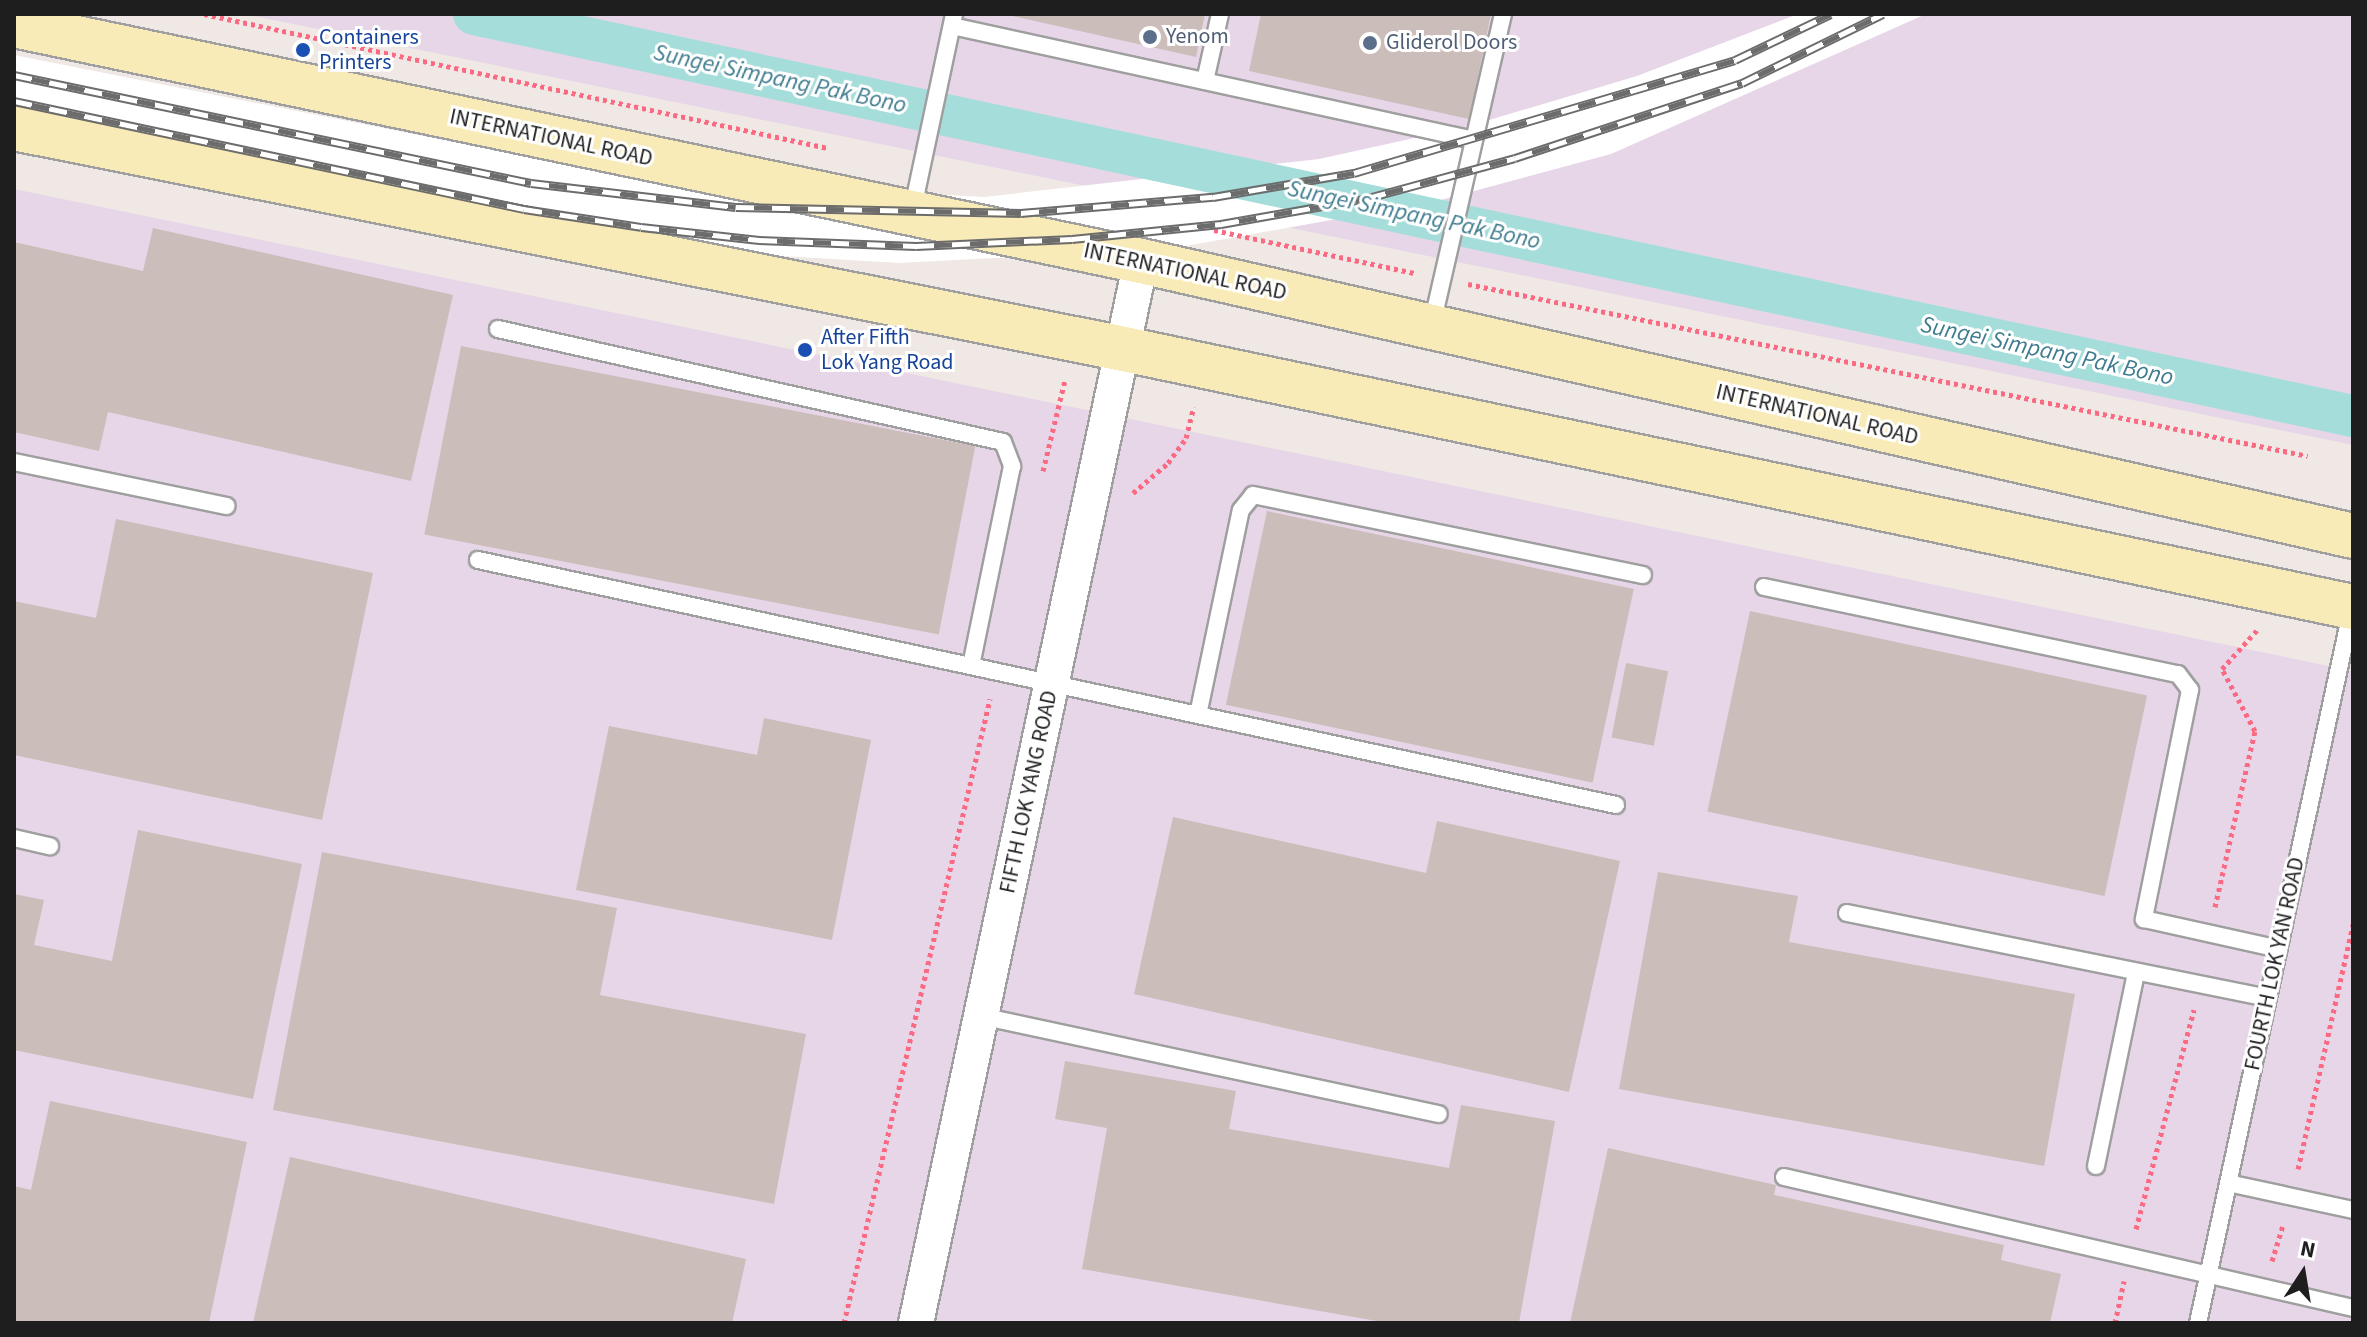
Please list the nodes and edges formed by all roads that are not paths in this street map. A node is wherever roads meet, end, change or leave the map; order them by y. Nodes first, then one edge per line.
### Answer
1 (1220, 14) edge
2 (1503, 14) edge
3 (952, 23) edge
4 (14, 25) edge
5 (1205, 81) junction
6 (14, 128) edge
7 (1474, 142) junction
8 (912, 214) junction
9 (1141, 261) junction
10 (1431, 328) junction
11 (498, 329) dead end
12 (1124, 349) junction
13 (14, 462) edge
14 (226, 506) dead end
15 (2353, 536) edge
16 (478, 560) dead end
17 (1643, 575) dead end
18 (1764, 587) dead end
19 (2353, 606) edge
20 (971, 666) junction
21 (1053, 683) junction
22 (1198, 715) junction
23 (1616, 805) dead end
24 (14, 838) edge
25 (50, 846) dead end
26 (1847, 913) dead end
27 (2279, 949) junction
28 (2136, 972) junction
29 (2268, 998) junction
30 (981, 1016) junction
31 (1439, 1114) dead end
32 (2096, 1166) dead end
33 (1784, 1177) dead end
34 (2228, 1183) junction
35 (2353, 1210) edge
36 (2209, 1275) junction
37 (2353, 1308) edge
38 (916, 1323) edge
39 (2198, 1323) edge

1 - 5 lane
2 - 7 lane
3 - 5 lane
3 - 8 lane
4 - 8 main road, INTERNATIONAL ROAD
5 - 7 lane
6 - 12 main road
7 - 10 lane
8 - 9 main road, INTERNATIONAL ROAD
9 - 10 main road, INTERNATIONAL ROAD
9 - 12 street, FIFTH LOK YANG ROAD
10 - 15 main road, INTERNATIONAL ROAD
11 - 20 lane
12 - 19 main road
12 - 21 street, FIFTH LOK YANG ROAD
13 - 14 lane
16 - 20 lane
17 - 22 lane
18 - 27 lane
19 - 27 lane, FOURTH LOK YAN ROAD
20 - 21 lane
21 - 22 lane
21 - 30 street, FIFTH LOK YANG ROAD
22 - 23 lane
24 - 25 lane
26 - 28 lane
27 - 29 lane, FOURTH LOK YAN ROAD
28 - 29 lane
28 - 32 lane
29 - 34 lane, FOURTH LOK YAN ROAD
30 - 31 lane
30 - 38 street, FIFTH LOK YANG ROAD
33 - 36 lane
34 - 35 lane
34 - 36 lane, FOURTH LOK YAN ROAD
36 - 37 lane
36 - 39 lane, FOURTH LOK YAN ROAD

